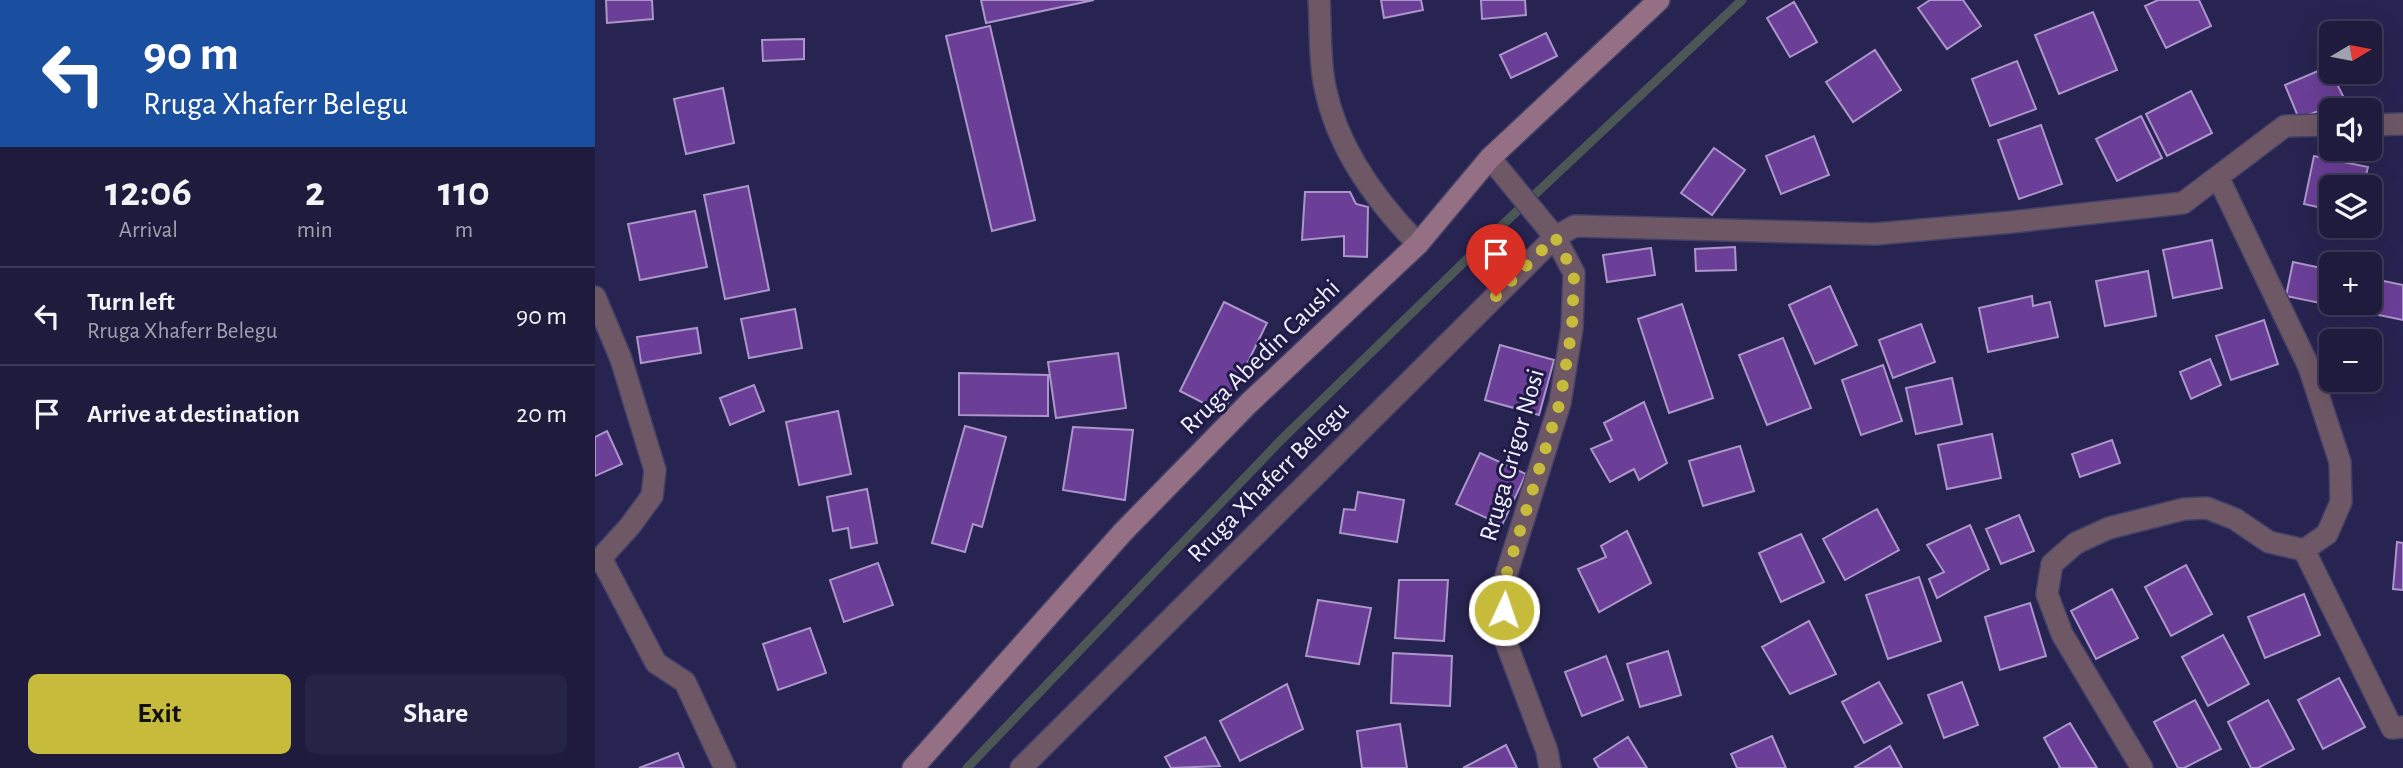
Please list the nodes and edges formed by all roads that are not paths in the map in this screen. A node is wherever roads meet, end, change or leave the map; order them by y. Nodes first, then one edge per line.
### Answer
1 (1319, 0) edge
2 (1659, 0) edge
3 (2403, 124) edge
4 (2319, 125) edge
5 (2382, 125) edge
6 (1490, 158) junction
7 (2218, 177) junction
8 (1555, 237) junction
9 (1418, 244) junction
10 (595, 298) edge
11 (2304, 550) junction
12 (598, 559) edge
13 (2403, 727) edge
14 (725, 768) edge
15 (913, 768) edge
16 (1021, 768) edge
17 (1550, 768) edge
18 (2142, 768) edge

1 - 9 street
2 - 6 main road, Rruga Abedin Caushi
3 - 5 street
4 - 7 street
6 - 8 street, Rruga Grigor Nosi
6 - 9 main road, Rruga Abedin Caushi
7 - 8 street
7 - 11 street
8 - 16 street, Rruga Xhaferr Belegu
8 - 17 street, Rruga Grigor Nosi
9 - 15 main road, Rruga Abedin Caushi
10 - 12 street
11 - 13 street
11 - 18 street
12 - 14 street

